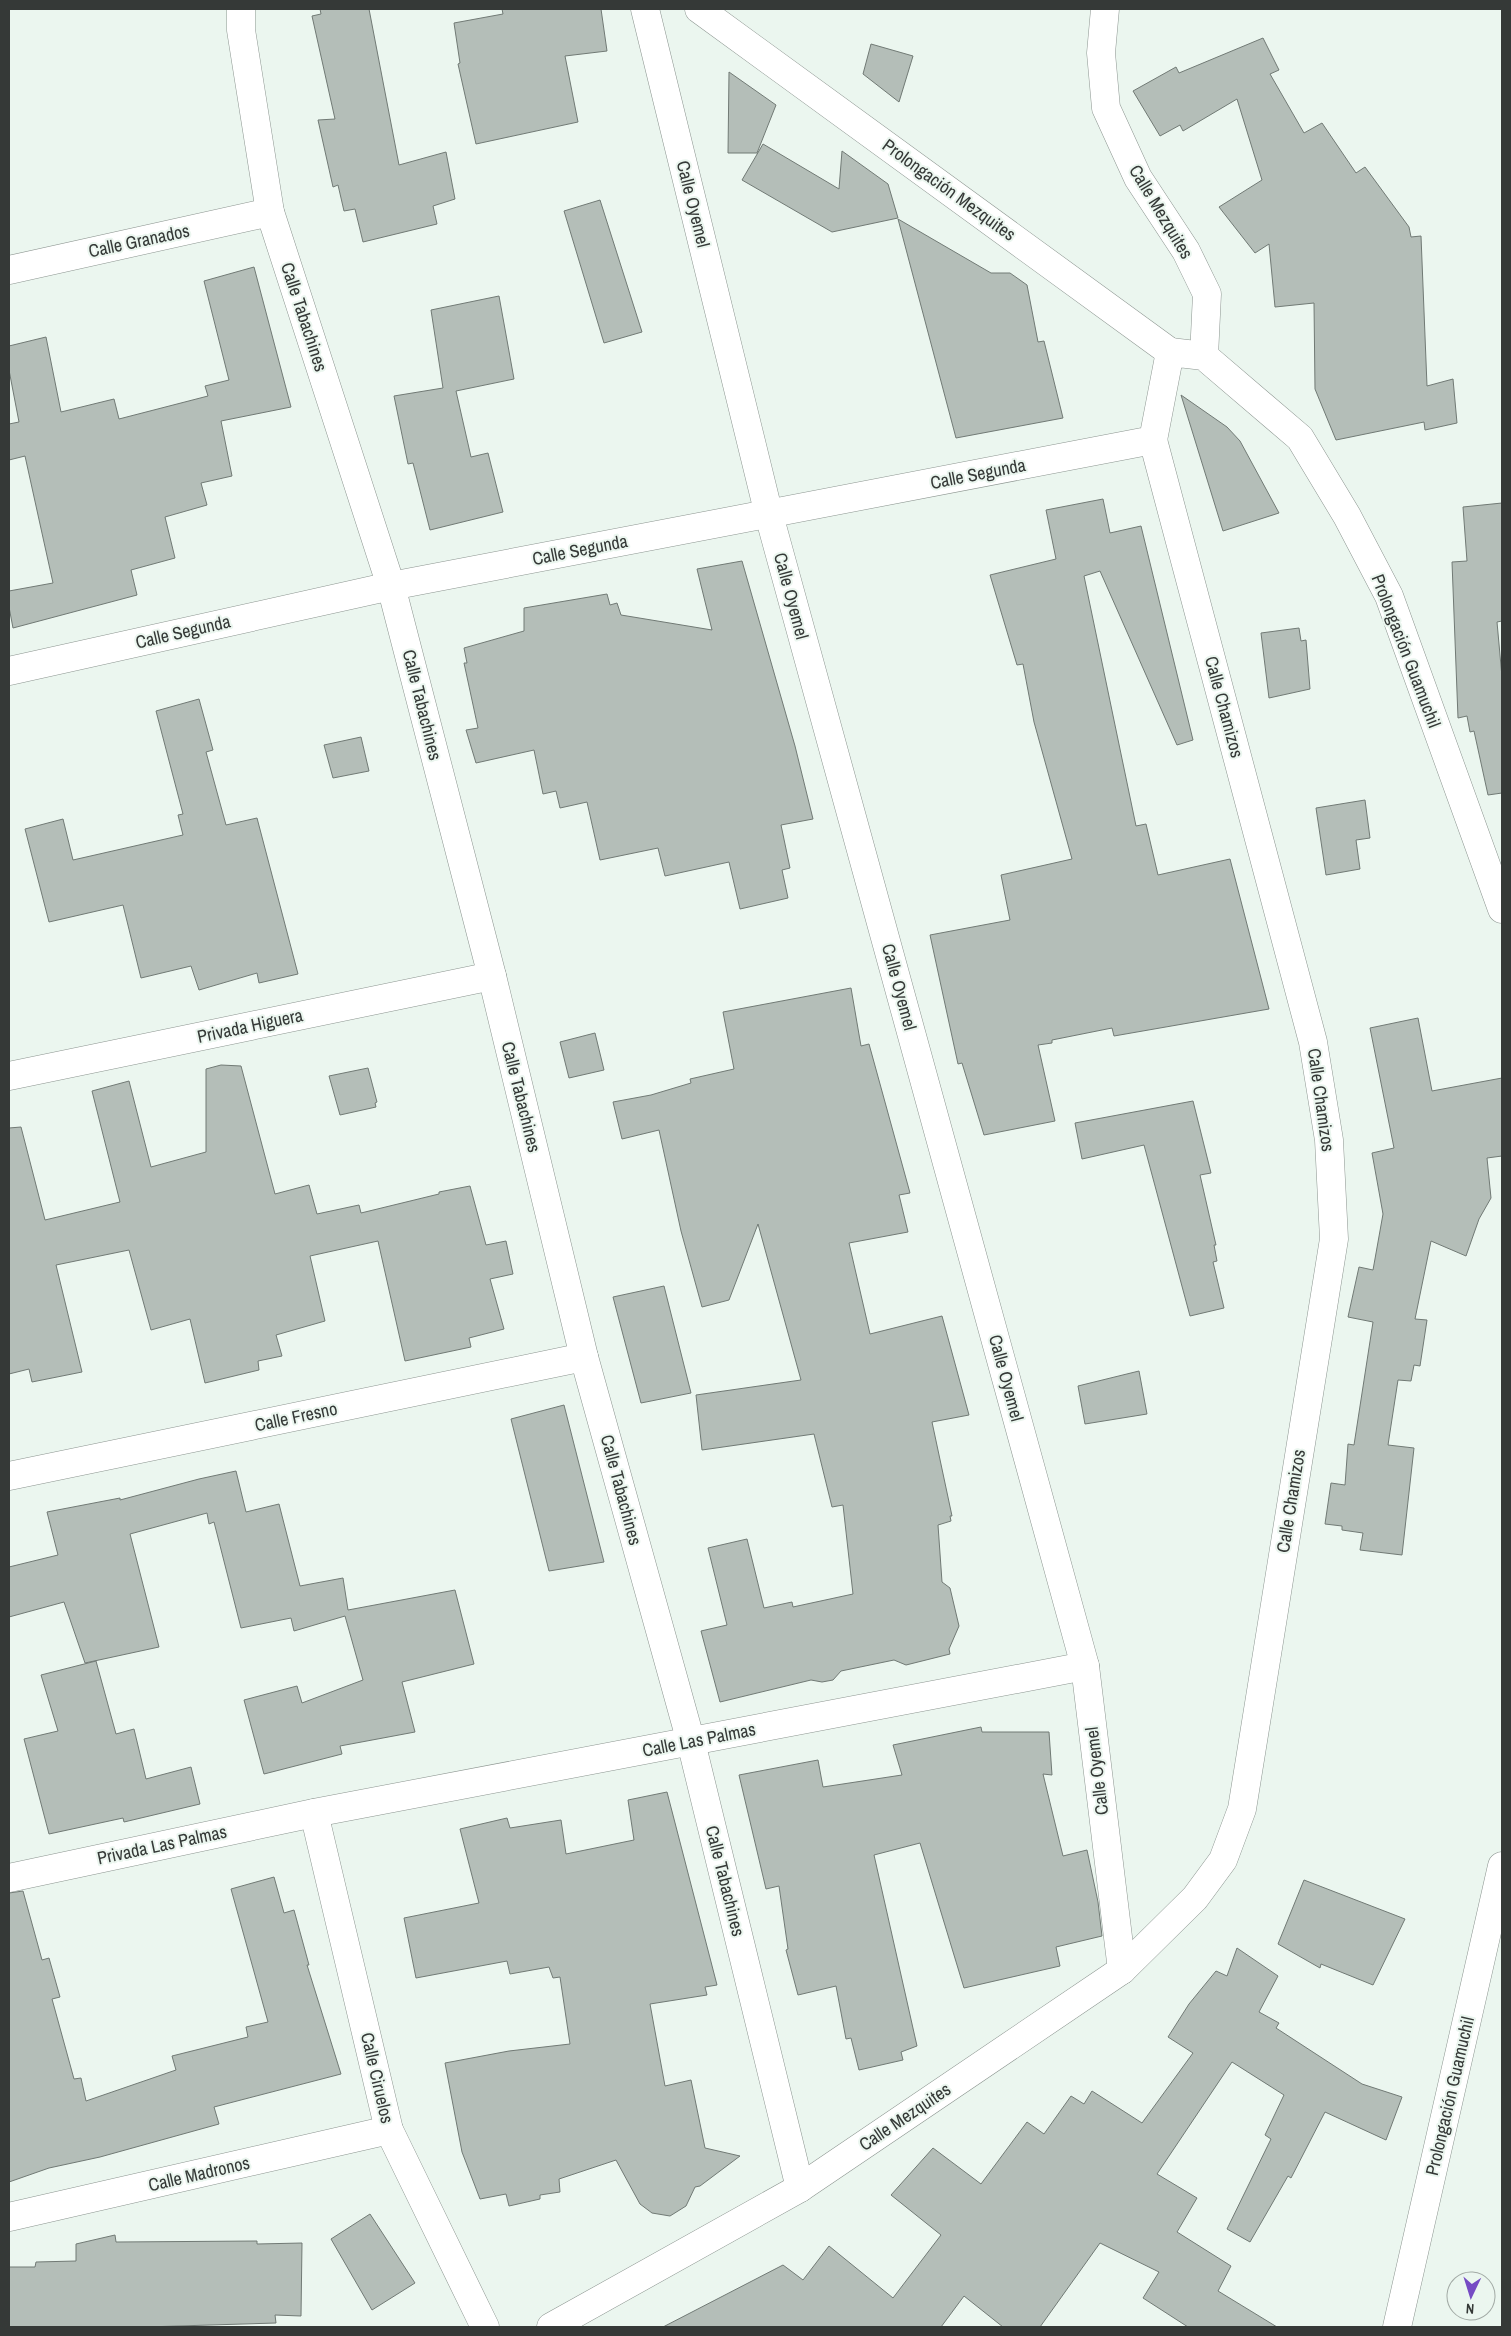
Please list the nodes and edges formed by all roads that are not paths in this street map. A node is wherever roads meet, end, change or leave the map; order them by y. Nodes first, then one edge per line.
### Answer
1 (241, 9) edge
2 (645, 9) edge
3 (700, 9) edge
4 (1105, 9) edge
5 (270, 212) junction
6 (9, 270) edge
7 (1170, 352) junction
8 (1204, 356) junction
9 (1153, 440) junction
10 (769, 515) junction
11 (391, 586) junction
12 (9, 671) edge
13 (1502, 909) edge
14 (492, 976) junction
15 (9, 1076) edge
16 (584, 1357) junction
17 (9, 1476) edge
18 (1084, 1666) junction
19 (690, 1742) junction
20 (314, 1813) junction
21 (1224, 1860) joint
22 (1502, 1866) edge
23 (9, 1878) edge
24 (1122, 1970) junction
25 (389, 2130) junction
26 (800, 2188) junction
27 (9, 2217) edge
28 (485, 2327) edge
29 (551, 2327) edge
30 (1397, 2327) edge

1 - 5 street, Calle Tabachines
2 - 10 street, Calle Oyemel
3 - 7 street, Prolongación Mezquites
4 - 8 street, Calle Mezquites
5 - 6 street, Calle Granados
5 - 11 street, Calle Tabachines
7 - 8 street, Prolongación Mezquites
7 - 9 street, Calle Chamizos
8 - 13 street, Prolongación Guamuchil
9 - 10 street, Calle Segunda
9 - 21 street, Calle Chamizos
10 - 11 street, Calle Segunda
10 - 18 street, Calle Oyemel
11 - 12 street, Calle Segunda
11 - 14 street, Calle Tabachines
14 - 15 street, Privada Higuera
14 - 16 street, Calle Tabachines
16 - 17 street, Calle Fresno
16 - 19 street, Calle Tabachines
18 - 19 street, Calle Las Palmas
18 - 24 street, Calle Oyemel
19 - 20 street, Calle Las Palmas
19 - 26 street, Calle Tabachines
20 - 23 street, Privada Las Palmas
20 - 25 street, Calle Ciruelos
21 - 24 street, Calle Mezquites
22 - 30 street, Prolongación Guamuchil
24 - 26 street, Calle Mezquites
25 - 27 street, Calle Madronos
25 - 28 street, Calle Ciruelos
26 - 29 street, Calle Mezquites

